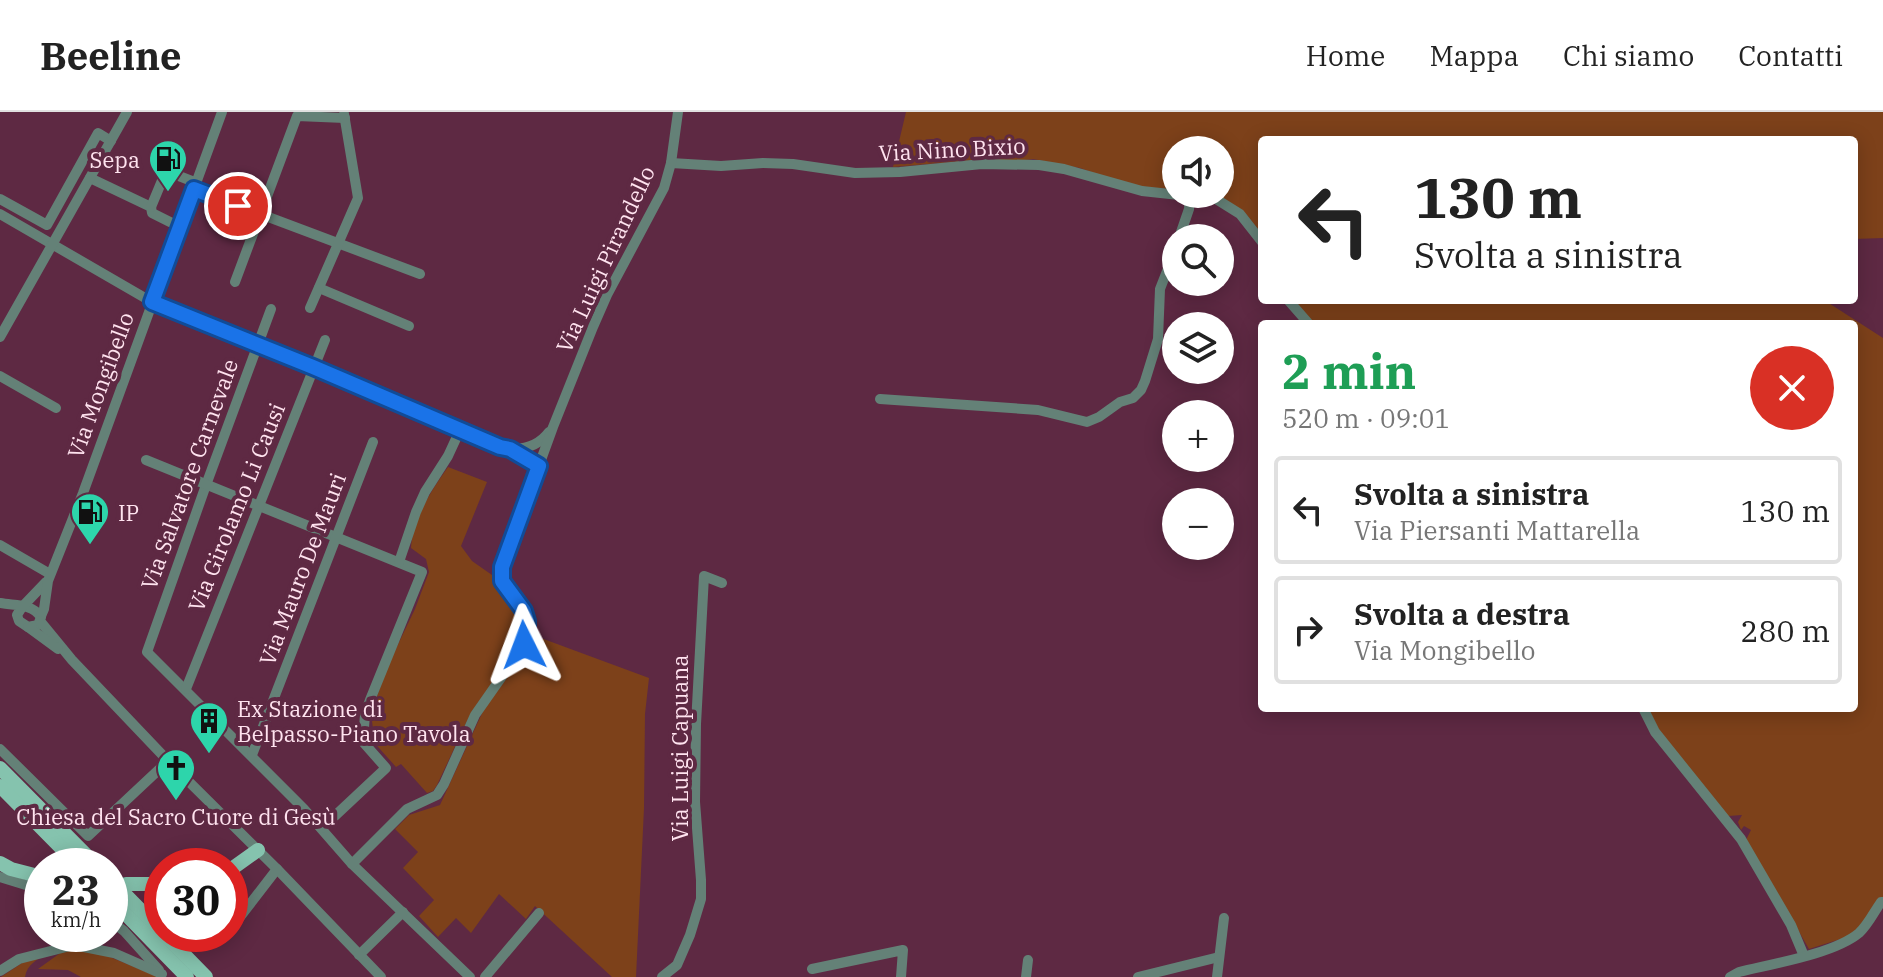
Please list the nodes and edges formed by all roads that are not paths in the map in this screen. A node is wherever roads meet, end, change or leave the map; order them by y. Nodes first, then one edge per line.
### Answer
1 (127, 112) edge
2 (222, 112) edge
3 (678, 112) edge
4 (344, 115) edge
5 (111, 141) junction
6 (671, 163) junction
7 (90, 178) junction
8 (196, 186) junction
9 (1162, 192) edge
10 (0, 199) edge
11 (151, 207) junction
12 (1230, 208) edge
13 (0, 214) edge
14 (260, 215) junction
15 (180, 227) junction
16 (1258, 237) edge
17 (52, 244) junction
18 (338, 244) junction
19 (420, 274) dead end
20 (235, 282) dead end
21 (1162, 284) edge
22 (319, 288) junction
23 (152, 302) junction
24 (1292, 304) edge
25 (310, 308) dead end
26 (271, 309) dead end
27 (1306, 320) edge
28 (409, 326) dead end
29 (0, 337) edge
30 (325, 340) dead end
31 (257, 344) junction
32 (313, 367) junction
33 (0, 376) edge
34 (880, 399) dead end
35 (56, 408) dead end
36 (553, 427) junction
37 (460, 430) junction
38 (373, 442) dead end
39 (510, 449) junction
40 (146, 460) dead end
41 (539, 466) junction
42 (206, 485) junction
43 (258, 505) junction
44 (336, 537) junction
45 (0, 545) edge
46 (399, 562) junction
47 (49, 578) junction
48 (722, 583) dead end
49 (0, 604) edge
50 (23, 607) junction
51 (40, 619) junction
52 (24, 624) junction
53 (72, 660) junction
54 (186, 689) junction
55 (1645, 712) edge
56 (0, 749) edge
57 (252, 755) junction
58 (168, 761) junction
59 (0, 768) edge
60 (0, 786) edge
61 (322, 828) junction
62 (61, 848) edge
63 (80, 848) edge
64 (258, 850) junction
65 (248, 857) edge
66 (0, 863) edge
67 (352, 864) junction
68 (277, 869) junction
69 (24, 872) edge
70 (0, 877) edge
71 (24, 884) edge
72 (128, 897) edge
73 (1883, 902) edge
74 (248, 907) edge
75 (403, 912) junction
76 (539, 913) dead end
77 (144, 914) edge
78 (128, 916) edge
79 (1224, 918) dead end
80 (128, 936) edge
81 (182, 952) edge
82 (359, 955) junction
83 (1804, 956) junction
84 (1219, 957) junction
85 (1028, 960) dead end
86 (812, 969) dead end
87 (0, 971) edge
88 (163, 975) edge
89 (187, 977) edge
90 (206, 977) edge
91 (381, 977) edge
92 (470, 977) edge
93 (485, 977) edge
94 (662, 977) edge
95 (901, 977) edge
96 (1026, 977) edge
97 (1138, 977) edge
98 (1217, 977) edge
99 (1730, 977) edge

1 - 5 street
2 - 8 street, Via Mongibello
3 - 6 street, Via Luigi Pirandello
4 - 14 street
4 - 18 street
5 - 7 street
5 - 10 street
6 - 9 street, Via Nino Bixio
6 - 36 street, Via Luigi Pirandello
7 - 11 street
7 - 17 street
8 - 11 street
8 - 14 street
8 - 15 street, Via Mongibello
11 - 15 street
12 - 16 street, Via Nino Bixio
13 - 17 street
14 - 18 street
14 - 20 street
15 - 23 street, Via Mongibello
17 - 23 street
17 - 29 street
18 - 19 street
18 - 22 street
21 - 34 street
22 - 25 street
22 - 28 street
23 - 31 street
23 - 47 street, Via Mongibello
24 - 27 street
26 - 31 street, Via Salvatore Carnevale
30 - 32 street, Via Girolamo Li Causi
31 - 32 street
31 - 42 street, Via Salvatore Carnevale
32 - 37 street
32 - 43 street, Via Girolamo Li Causi
33 - 35 street
36 - 39 street
36 - 41 street, Via Luigi Pirandello
37 - 39 street
37 - 46 street
38 - 44 street, Via Mauro De Mauri
39 - 41 street
40 - 42 street
41 - 67 street, Via Luigi Pirandello
42 - 43 street
42 - 54 street, Via Salvatore Carnevale
43 - 44 street
43 - 54 street, Via Girolamo Li Causi
44 - 46 street
44 - 57 street, Via Mauro De Mauri
45 - 47 street
46 - 61 street
47 - 50 street
47 - 51 street
48 - 94 street, Via Luigi Capuana
49 - 50 street
49 - 52 street
50 - 51 street
50 - 52 street
51 - 52 street
51 - 53 street
52 - 53 street
53 - 58 street
54 - 57 street
55 - 83 street
56 - 58 street
57 - 61 street
58 - 64 street
59 - 63 main road
60 - 62 main road
61 - 67 street
64 - 65 main road
64 - 68 street
66 - 69 main road
67 - 75 street
68 - 74 street
68 - 82 street
70 - 71 street
72 - 77 main road
73 - 83 street
75 - 82 street
75 - 92 street
76 - 93 street
78 - 89 main road
79 - 84 street
80 - 88 street
81 - 90 main road
82 - 91 street
83 - 99 street
84 - 97 street
84 - 98 street
85 - 96 street
86 - 95 street
87 - 88 street

